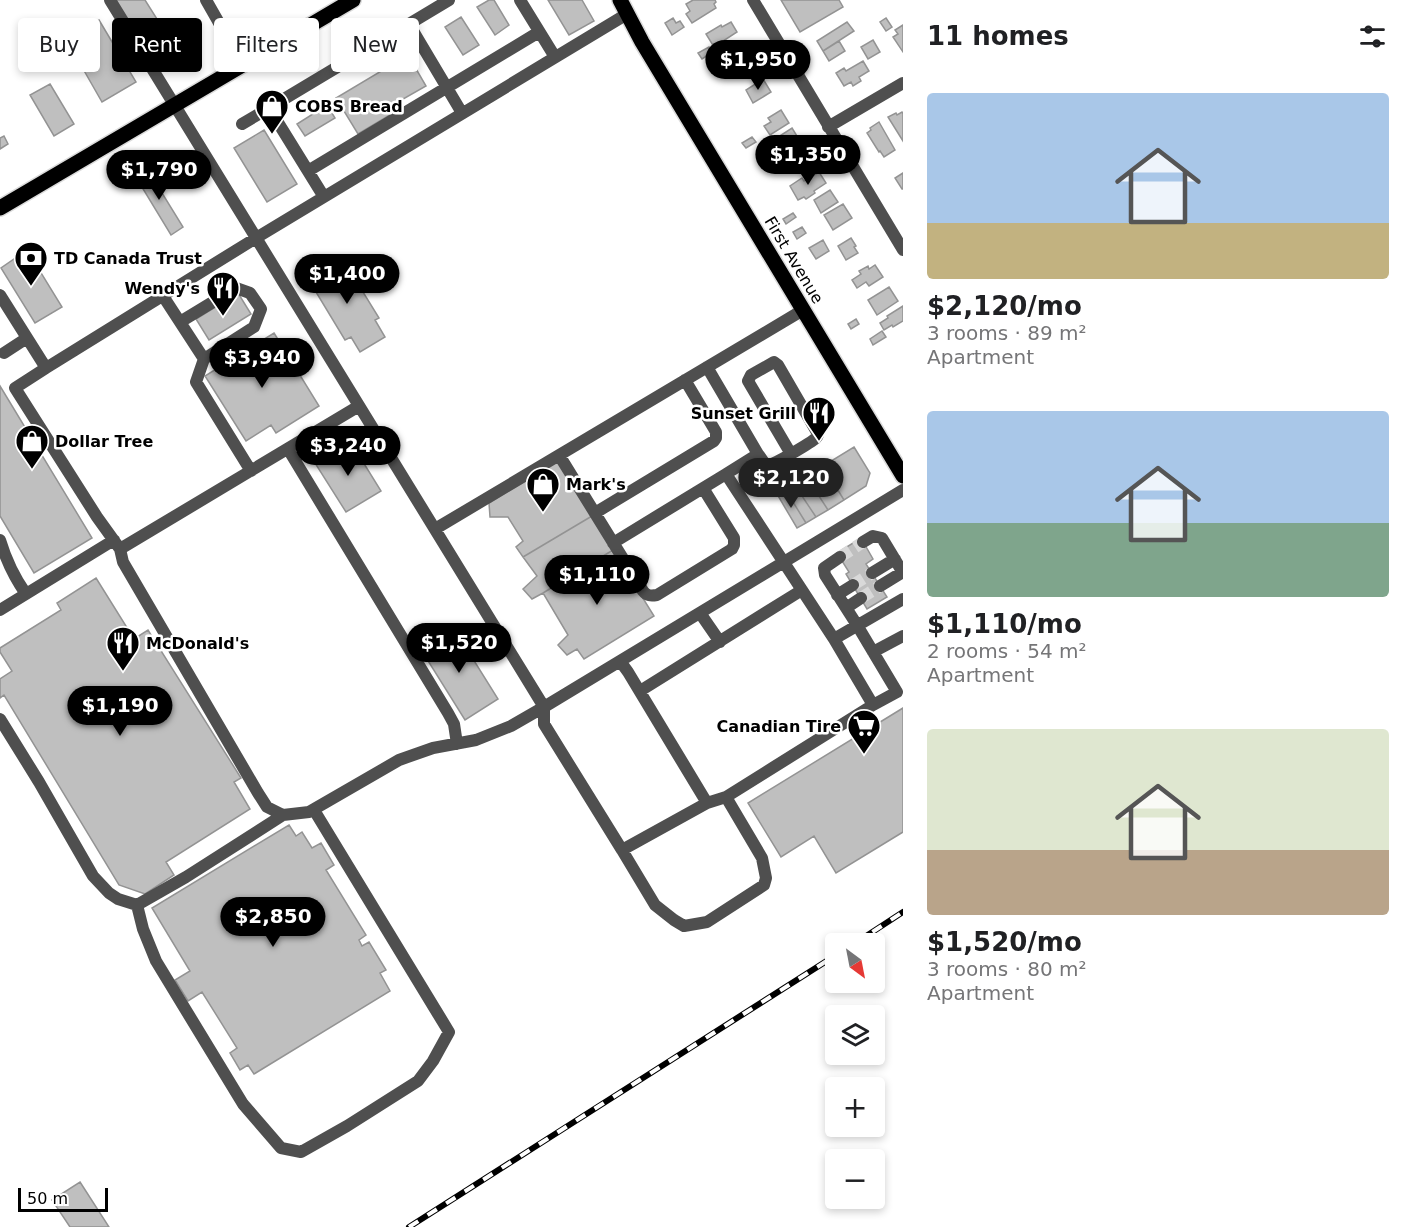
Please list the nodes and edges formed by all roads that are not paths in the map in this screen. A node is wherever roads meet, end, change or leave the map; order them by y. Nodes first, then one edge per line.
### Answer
1 (110, 0) edge
2 (206, 0) edge
3 (353, 0) edge
4 (449, 0) edge
5 (519, 0) edge
6 (753, 0) edge
7 (623, 7) edge
8 (216, 18) edge
9 (419, 18) edge
10 (319, 20) edge
11 (539, 32) junction
12 (419, 41) edge
13 (555, 57) junction
14 (331, 71) edge
15 (231, 72) edge
16 (903, 82) edge
17 (447, 87) junction
18 (174, 105) junction
19 (269, 108) junction
20 (462, 113) junction
21 (242, 124) dead end
22 (828, 127) junction
23 (308, 171) junction
24 (324, 197) junction
25 (2, 208) edge
26 (256, 238) junction
27 (903, 250) edge
28 (0, 295) edge
29 (163, 296) junction
30 (803, 310) junction
31 (180, 322) junction
32 (27, 338) junction
33 (1, 351) edge
34 (204, 359) junction
35 (707, 367) junction
36 (46, 368) junction
37 (685, 380) junction
38 (359, 406) junction
39 (288, 449) junction
40 (758, 454) junction
41 (791, 454) junction
42 (559, 455) junction
43 (251, 471) junction
44 (726, 474) junction
45 (903, 476) edge
46 (703, 488) junction
47 (903, 490) edge
48 (595, 513) junction
49 (435, 529) junction
50 (0, 540) edge
51 (863, 542) tunnel mouth
52 (613, 543) junction
53 (117, 545) junction
54 (840, 558) tunnel mouth
55 (895, 559) junction
56 (784, 562) junction
57 (872, 573) tunnel mouth
58 (903, 573) edge
59 (853, 585) tunnel mouth
60 (880, 586) tunnel mouth
61 (802, 590) junction
62 (26, 594) junction
63 (837, 595) junction
64 (861, 598) tunnel mouth
65 (903, 599) edge
66 (846, 608) junction
67 (0, 610) edge
68 (700, 613) junction
69 (857, 625) junction
70 (903, 636) edge
71 (834, 639) junction
72 (720, 642) junction
73 (873, 652) junction
74 (620, 661) junction
75 (900, 690) edge
76 (640, 691) junction
77 (873, 705) junction
78 (544, 707) junction
79 (0, 719) edge
80 (457, 744) junction
81 (726, 797) junction
82 (707, 803) junction
83 (314, 810) junction
84 (283, 815) junction
85 (622, 850) junction
86 (137, 905) junction

1 - 18 street
2 - 8 street
3 - 10 main road
4 - 9 street
5 - 11 street
6 - 22 street
7 - 13 street
7 - 30 main road, First Avenue
11 - 13 street
11 - 17 street
12 - 17 street
13 - 20 street
14 - 19 street
15 - 18 main road
16 - 22 street
17 - 20 street
17 - 23 street
18 - 25 main road
18 - 26 street
19 - 21 street
19 - 23 street
20 - 24 street
22 - 27 street
23 - 24 street
24 - 26 street
26 - 29 street
26 - 38 street
28 - 32 street
29 - 31 street
29 - 36 street
30 - 35 street
30 - 45 main road, First Avenue
31 - 34 street
31 - 34 street
32 - 33 street
32 - 36 street
34 - 43 street
35 - 37 street
35 - 40 street
36 - 53 street
37 - 42 street
37 - 48 street
38 - 39 street
38 - 49 street
39 - 43 street
39 - 80 street
40 - 41 street
40 - 44 street
41 - 41 street
42 - 48 street
42 - 49 street
43 - 53 street
44 - 46 street
44 - 56 street
46 - 52 street
46 - 52 street
47 - 56 street
48 - 52 street
49 - 78 street
50 - 62 street
51 - 55 street
53 - 62 street
53 - 84 street
54 - 63 street
55 - 57 street
55 - 58 street
56 - 61 street
56 - 68 street
58 - 60 street
59 - 63 street
61 - 71 street
61 - 72 street
62 - 67 street
63 - 66 street
64 - 66 street
65 - 69 street
66 - 69 street
68 - 72 street
68 - 74 street
69 - 71 street
69 - 73 street
70 - 73 street
71 - 77 street
72 - 76 street
73 - 75 street
74 - 76 street
74 - 78 street
75 - 77 street
76 - 82 street
77 - 81 street
78 - 80 street
78 - 85 street
79 - 86 street
80 - 83 street
81 - 82 street
81 - 85 street
82 - 85 street
83 - 84 street
83 - 86 street
84 - 86 street

